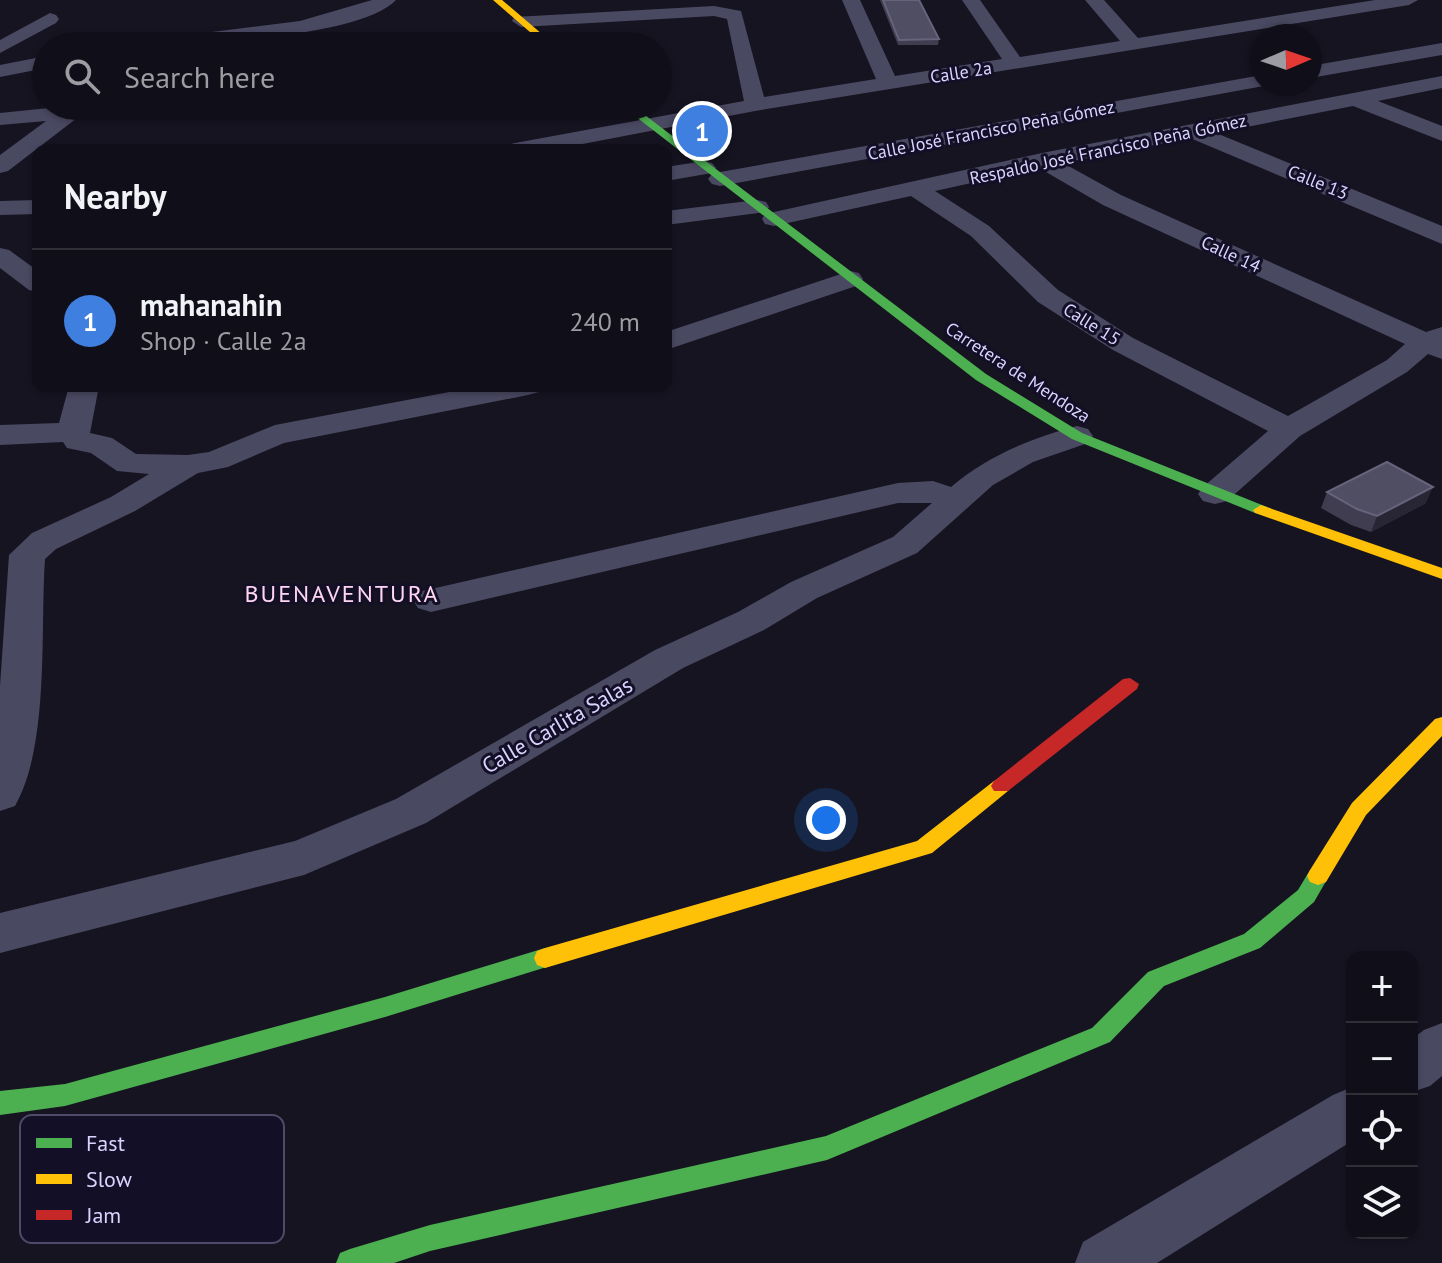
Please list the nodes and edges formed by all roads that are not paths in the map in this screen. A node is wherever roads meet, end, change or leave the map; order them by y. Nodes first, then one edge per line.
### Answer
1 (387, 0) edge
2 (497, 0) edge
3 (851, 0) edge
4 (971, 0) edge
5 (1094, 0) edge
6 (1409, 0) edge
7 (1334, 5) edge
8 (1220, 9) dead end
9 (50, 19) dead end
10 (521, 21) junction
11 (1240, 27) junction
12 (248, 32) edge
13 (534, 32) edge
14 (1133, 44) junction
15 (1, 47) edge
16 (1442, 49) edge
17 (1015, 64) junction
18 (32, 65) edge
19 (7, 69) edge
20 (1322, 70) edge
21 (1442, 82) edge
22 (1250, 83) edge
23 (888, 84) junction
24 (1355, 99) junction
25 (755, 105) junction
26 (32, 117) edge
27 (0, 119) edge
28 (61, 120) edge
29 (645, 120) edge
30 (650, 124) junction
31 (1193, 131) junction
32 (1442, 134) edge
33 (546, 144) edge
34 (1042, 160) junction
35 (0, 166) edge
36 (712, 173) junction
37 (672, 174) edge
38 (916, 189) junction
39 (32, 207) edge
40 (0, 208) edge
41 (766, 213) junction
42 (672, 218) edge
43 (1442, 236) edge
44 (0, 256) edge
45 (850, 279) junction
46 (32, 280) edge
47 (672, 339) edge
48 (1436, 343) edge
49 (83, 392) edge
50 (497, 392) edge
51 (1289, 429) junction
52 (73, 432) junction
53 (0, 435) edge
54 (1077, 436) junction
55 (188, 465) junction
56 (1215, 494) junction
57 (954, 501) junction
58 (23, 554) edge
59 (1442, 574) edge
60 (431, 600) dead end
61 (1130, 684) dead end
62 (1442, 724) edge
63 (0, 795) edge
64 (0, 933) edge
65 (1442, 1046) edge
66 (1418, 1064) edge
67 (0, 1103) edge
68 (1346, 1116) edge
69 (350, 1263) edge
70 (1104, 1263) edge

1 - 12 street
2 - 10 street
3 - 23 street
4 - 17 street
5 - 14 street
6 - 7 street, Calle 2a
7 - 11 street, Calle 2a
8 - 11 street
9 - 15 street
10 - 13 street
10 - 25 street
11 - 14 street, Calle 2a
14 - 17 street, Calle 2a
15 - 19 street
16 - 20 street
17 - 23 street, Calle 2a
18 - 19 street
21 - 24 street, Respaldo José Francisco Peña Gómez
22 - 36 street, Calle José Francisco Peña Gómez
23 - 25 street, Calle 2a
24 - 31 street, Respaldo José Francisco Peña Gómez
24 - 32 street
25 - 30 street, Calle 2a
26 - 27 street
28 - 35 street
29 - 30 street, Carretera de Mendoza
30 - 33 street, Calle 2a
30 - 36 street, Carretera de Mendoza
31 - 34 street, Respaldo José Francisco Peña Gómez
31 - 43 street, Calle 13
34 - 38 street, Respaldo José Francisco Peña Gómez
34 - 48 street, Calle 14
36 - 37 street, Calle José Francisco Peña Gómez
36 - 41 street, Carretera de Mendoza
38 - 41 street, Respaldo José Francisco Peña Gómez
38 - 51 street, Calle 15
39 - 40 street
41 - 42 street, Respaldo José Francisco Peña Gómez
41 - 45 street, Carretera de Mendoza
44 - 46 street
45 - 47 street
45 - 54 street, Carretera de Mendoza
48 - 51 street
49 - 52 street
50 - 55 street
51 - 56 street
52 - 53 street
52 - 55 street
54 - 56 street, Carretera de Mendoza
54 - 57 street, Calle Carlita Salas
55 - 58 street
56 - 59 street, Carretera de Mendoza
57 - 60 street
57 - 64 street, Calle Carlita Salas
58 - 63 street
61 - 67 street
62 - 69 street
65 - 66 street
68 - 70 street

